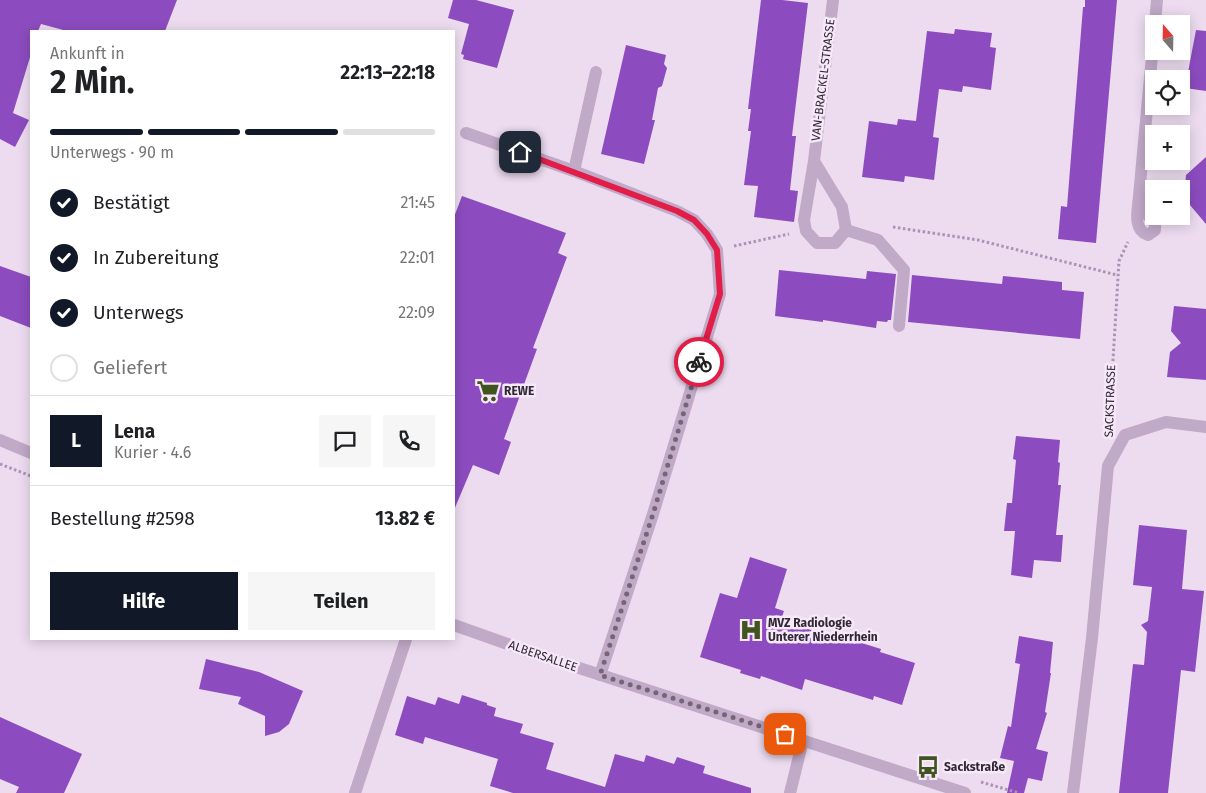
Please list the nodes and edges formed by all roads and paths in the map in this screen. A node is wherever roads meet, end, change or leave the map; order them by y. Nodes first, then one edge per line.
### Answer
1 (833, 0) edge
2 (1157, 0) edge
3 (1156, 15) edge
4 (1152, 60) edge
5 (596, 72) dead end
6 (466, 133) dead end
7 (814, 161) junction
8 (574, 171) junction
9 (1139, 196) junction
10 (1138, 220) junction
11 (886, 226) dead end
12 (846, 230) junction
13 (806, 231) junction
14 (717, 250) junction
15 (1118, 275) junction
16 (899, 326) dead end
17 (1206, 427) edge
18 (1109, 429) dead end
19 (0, 440) edge
20 (30, 453) edge
21 (0, 464) edge
22 (30, 476) edge
23 (455, 625) edge
24 (406, 640) edge
25 (600, 675) junction
26 (803, 740) junction
27 (355, 793) edge
28 (790, 793) edge
29 (965, 793) edge
30 (1073, 793) edge

1 - 7 street, VAN-BRACKEL-STRASSE
2 - 3 street
4 - 9 street
5 - 8 street
6 - 8 street
7 - 12 street
7 - 13 street, VAN-BRACKEL-STRASSE
8 - 14 street
9 - 10 street
9 - 10 street
10 - 15 path, SACKSTRASSE
11 - 15 path
12 - 13 street
12 - 16 street
13 - 14 path
14 - 25 street
15 - 18 path, SACKSTRASSE
17 - 30 street
19 - 20 street
21 - 22 path
23 - 25 street, ALBERSALLEE
24 - 27 street
25 - 26 street, ALBERSALLEE
26 - 28 street
26 - 29 street, ALBERSALLEE

